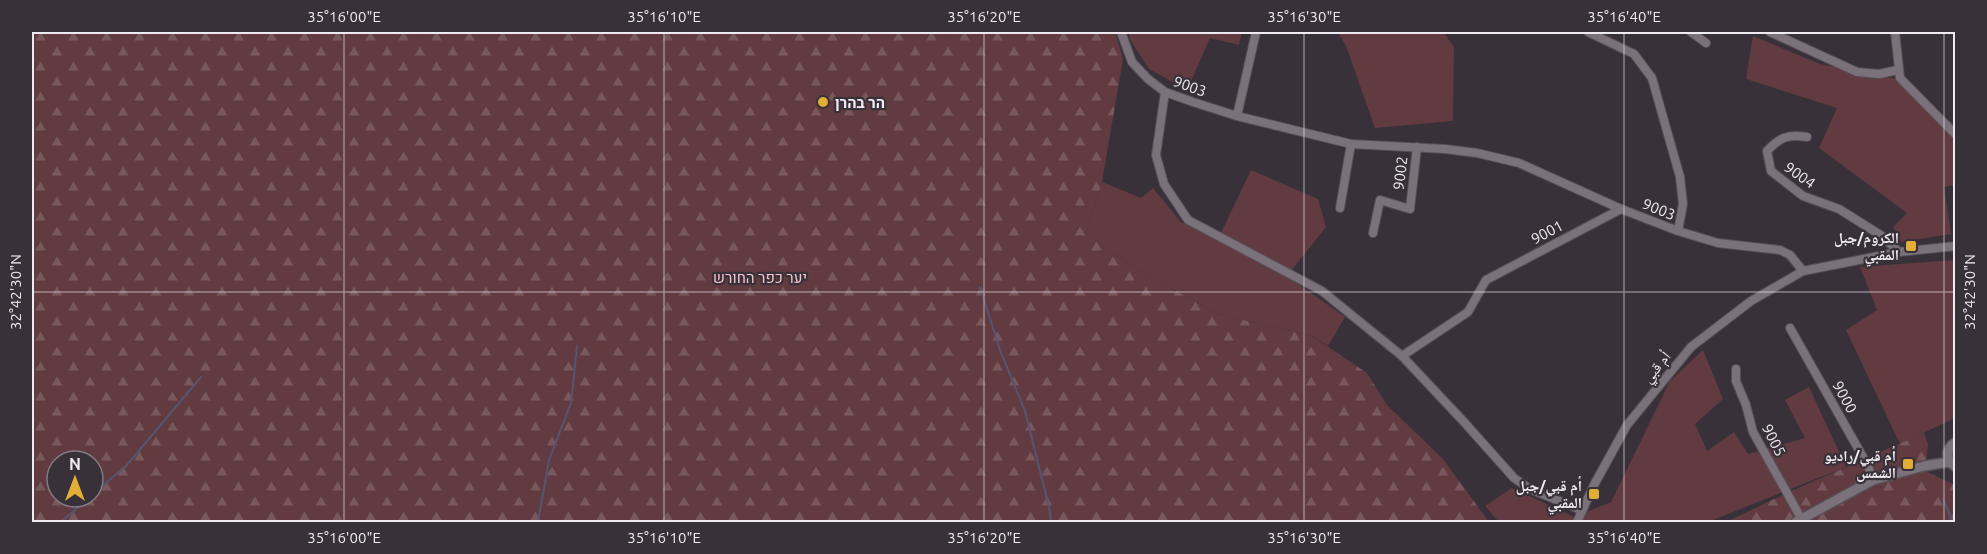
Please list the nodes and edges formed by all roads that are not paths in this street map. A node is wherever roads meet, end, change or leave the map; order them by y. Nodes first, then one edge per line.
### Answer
1 (1121, 32) edge
2 (1256, 32) edge
3 (1588, 32) edge
4 (1691, 32) edge
5 (1770, 32) edge
6 (1895, 32) edge
7 (1706, 43) dead end
8 (1898, 70) junction
9 (1166, 92) junction
10 (1237, 116) junction
11 (1956, 135) edge
12 (1807, 137) dead end
13 (1351, 144) junction
14 (1417, 147) junction
15 (1340, 208) dead end
16 (1621, 209) junction
17 (1678, 231) junction
18 (1373, 233) dead end
19 (1956, 246) edge
20 (1899, 252) junction
21 (1803, 271) junction
22 (1790, 328) dead end
23 (1402, 356) junction
24 (1736, 369) dead end
25 (1956, 442) edge
26 (1952, 465) edge
27 (1873, 480) junction
28 (1581, 510) junction
29 (1798, 520) edge
30 (1577, 522) edge

1 - 9 street, 9003
2 - 10 street
3 - 17 street
4 - 7 street
5 - 8 street
6 - 8 street
8 - 11 street
9 - 10 street, 9003
9 - 23 street
10 - 13 street, 9003
12 - 20 street, 9004
13 - 14 street, 9003
13 - 15 street
14 - 16 street, 9003
14 - 18 street, 9002
16 - 17 street, 9003
16 - 23 street, 9001
17 - 21 street, 9003
19 - 20 street
20 - 21 street
21 - 28 street, أم قبي
22 - 27 street, 9000
23 - 28 street
24 - 29 street, 9005
25 - 26 street
26 - 27 street
27 - 29 street
28 - 30 street, أم قبي

